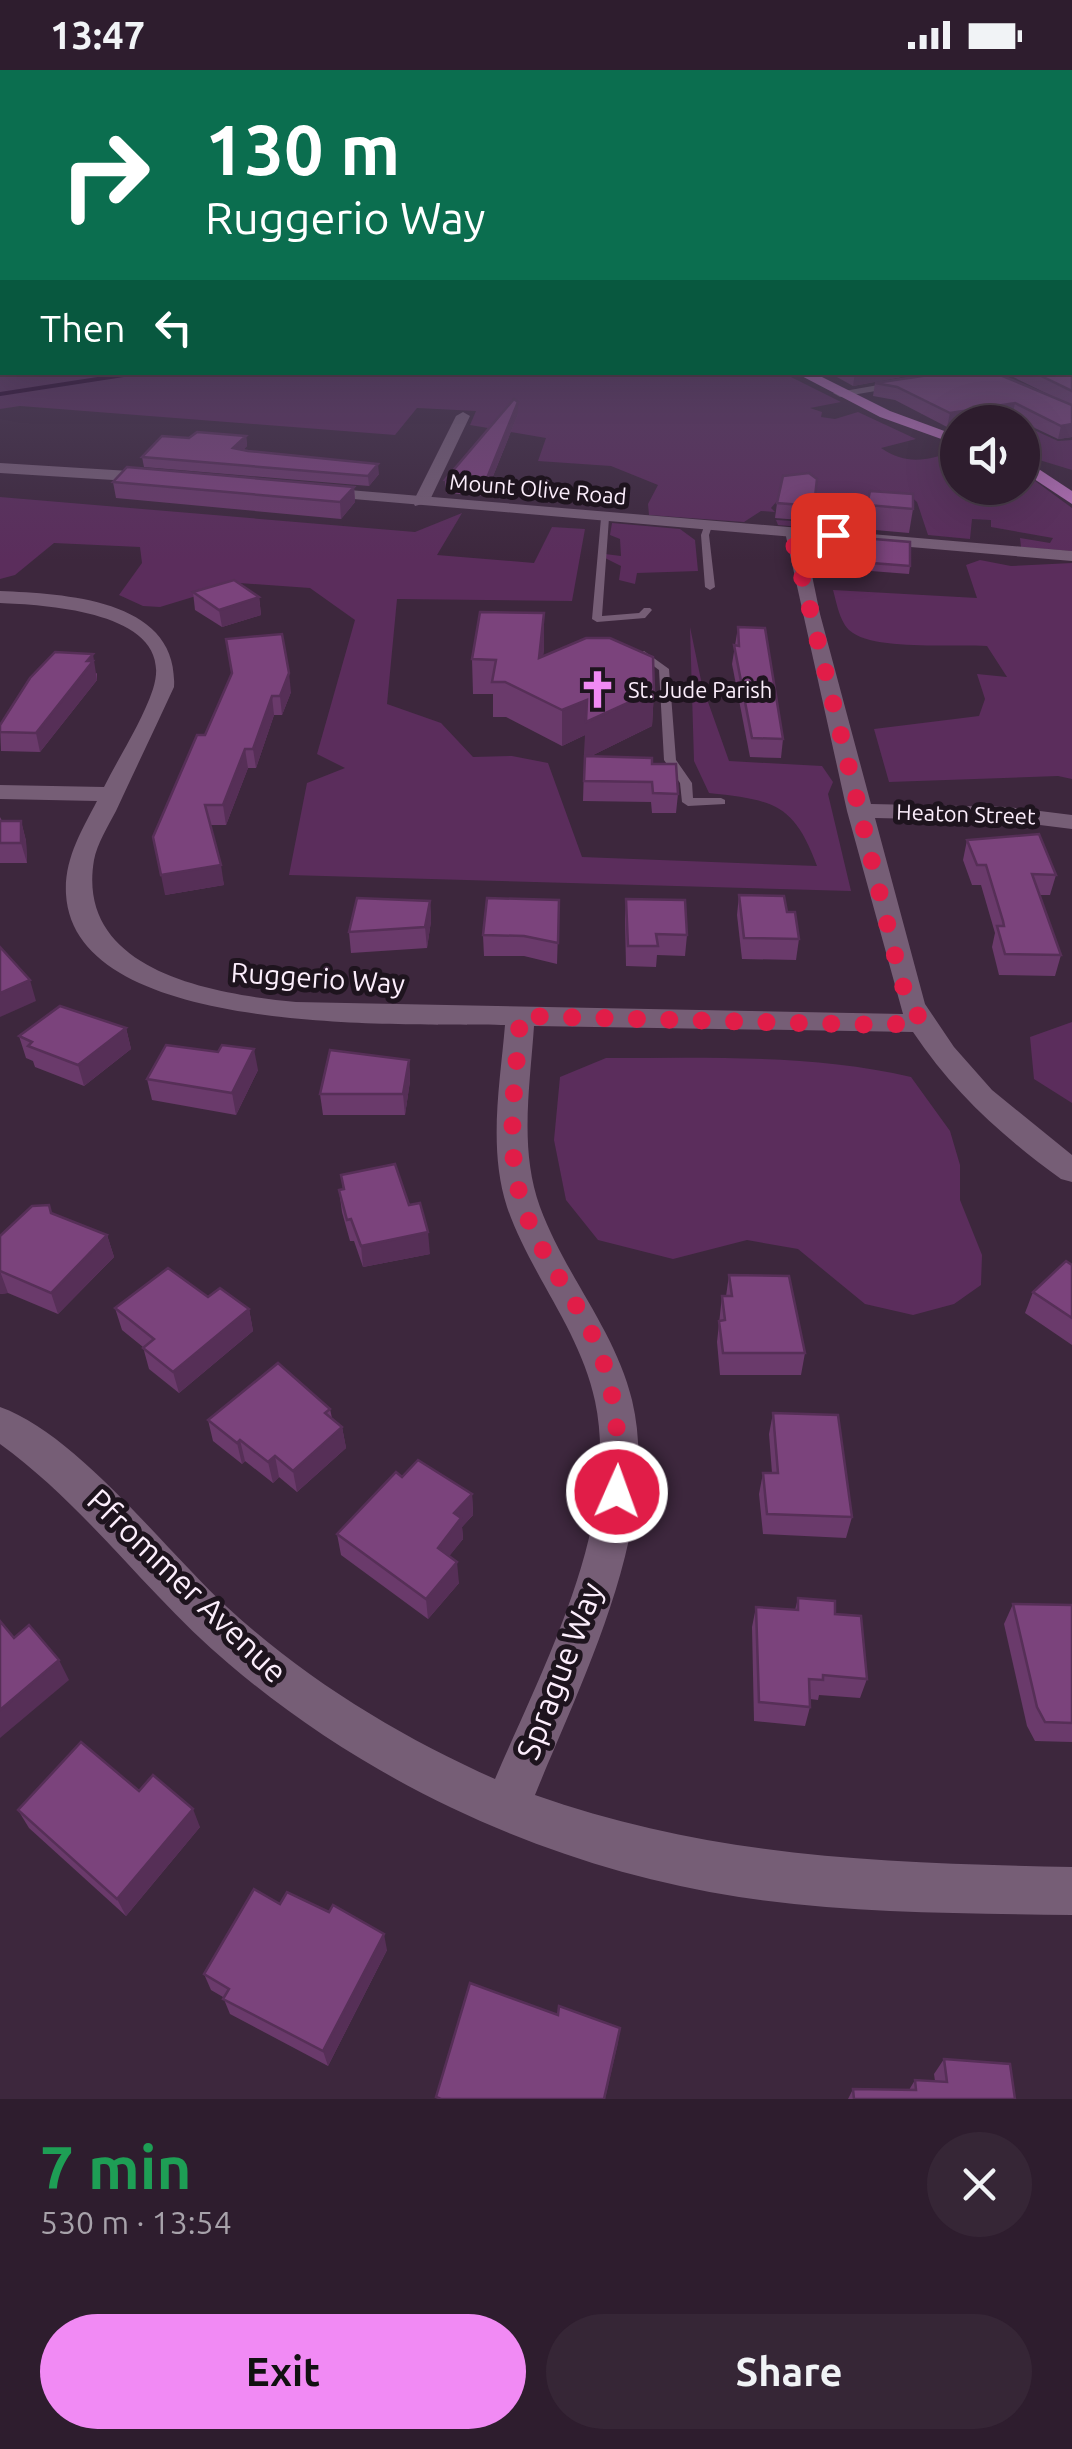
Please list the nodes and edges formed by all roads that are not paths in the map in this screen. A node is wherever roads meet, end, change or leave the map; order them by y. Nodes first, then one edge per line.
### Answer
1 (806, 375) edge
2 (978, 375) edge
3 (840, 393) junction
4 (463, 416) dead end
5 (940, 434) edge
6 (0, 468) edge
7 (1040, 468) edge
8 (1040, 476) edge
9 (1072, 478) edge
10 (176, 479) edge
11 (291, 490) edge
12 (1072, 499) edge
13 (422, 502) junction
14 (605, 518) junction
15 (708, 526) junction
16 (794, 532) junction
17 (1072, 556) edge
18 (710, 587) dead end
19 (0, 597) edge
20 (647, 610) dead end
21 (644, 654) edge
22 (0, 792) edge
23 (112, 794) junction
24 (721, 802) dead end
25 (860, 811) junction
26 (1072, 822) edge
27 (520, 1016) junction
28 (921, 1022) junction
29 (1072, 1171) edge
30 (0, 1423) edge
31 (506, 1808) junction
32 (1072, 1891) edge

1 - 3 main road
2 - 3 street
3 - 5 main road
4 - 13 street
6 - 10 street
7 - 9 main road
8 - 12 main road
11 - 13 street, Mount Olive Road
13 - 14 street, Mount Olive Road
14 - 15 street, Mount Olive Road
14 - 20 lane
15 - 16 street, Mount Olive Road
15 - 18 lane
16 - 17 street, Mount Olive Road
16 - 25 street
19 - 23 street, Ruggerio Way
21 - 24 lane
22 - 23 street
23 - 27 street, Ruggerio Way
25 - 26 street, Heaton Street
25 - 28 street
27 - 28 street, Ruggerio Way
27 - 31 street, Sprague Way
28 - 29 street
30 - 31 street, Pfrommer Avenue
31 - 32 street, Pfrommer Avenue

